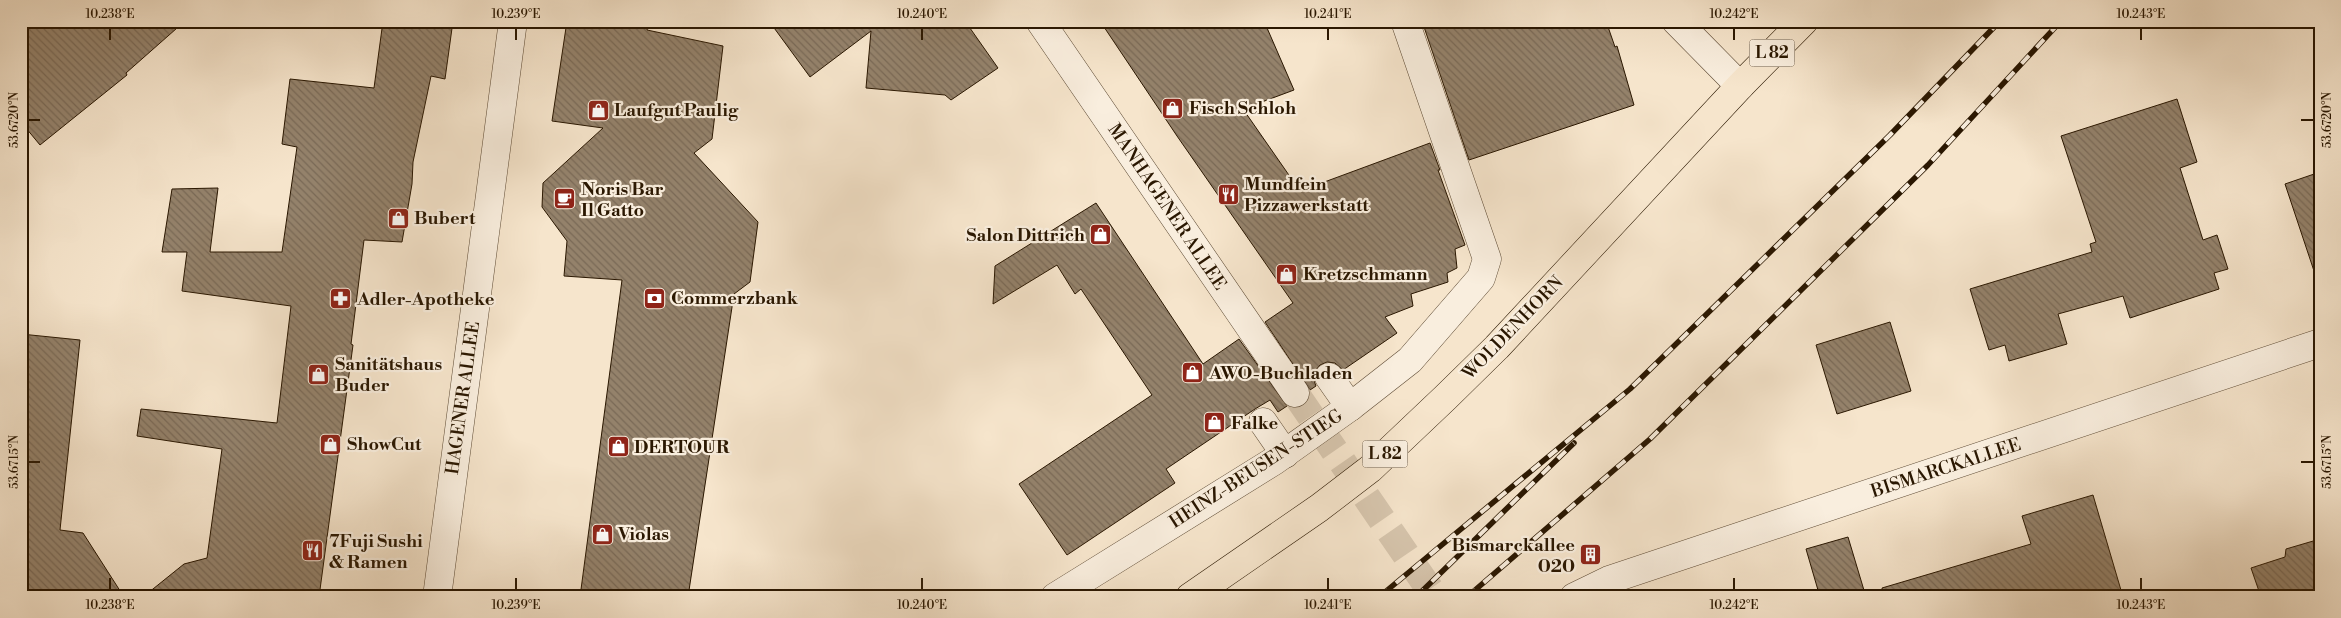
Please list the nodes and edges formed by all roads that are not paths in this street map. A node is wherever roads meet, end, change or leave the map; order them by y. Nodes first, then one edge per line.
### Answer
1 (513, 21) edge
2 (1040, 21) edge
3 (1405, 21) edge
4 (1676, 21) edge
5 (1804, 21) edge
6 (1740, 86) junction
7 (2320, 343) edge
8 (1329, 377) dead end
9 (1295, 393) tunnel mouth
10 (1350, 407) junction
11 (1263, 422) dead end
12 (1285, 454) junction
13 (437, 597) edge
14 (1055, 597) edge
15 (1190, 597) edge
16 (1574, 597) edge

1 - 13 street, HAGENER ALLEE
2 - 9 street, MANHAGENER ALLEE
3 - 10 street, HEINZ-BEUSEN-STIEG
4 - 6 street
5 - 6 main road, WOLDENHORN / L 82
6 - 15 main road, WOLDENHORN / L 82
7 - 16 street, BISMARCKALLEE
8 - 10 street
10 - 12 street, HEINZ-BEUSEN-STIEG
11 - 12 street
12 - 14 street, HEINZ-BEUSEN-STIEG

